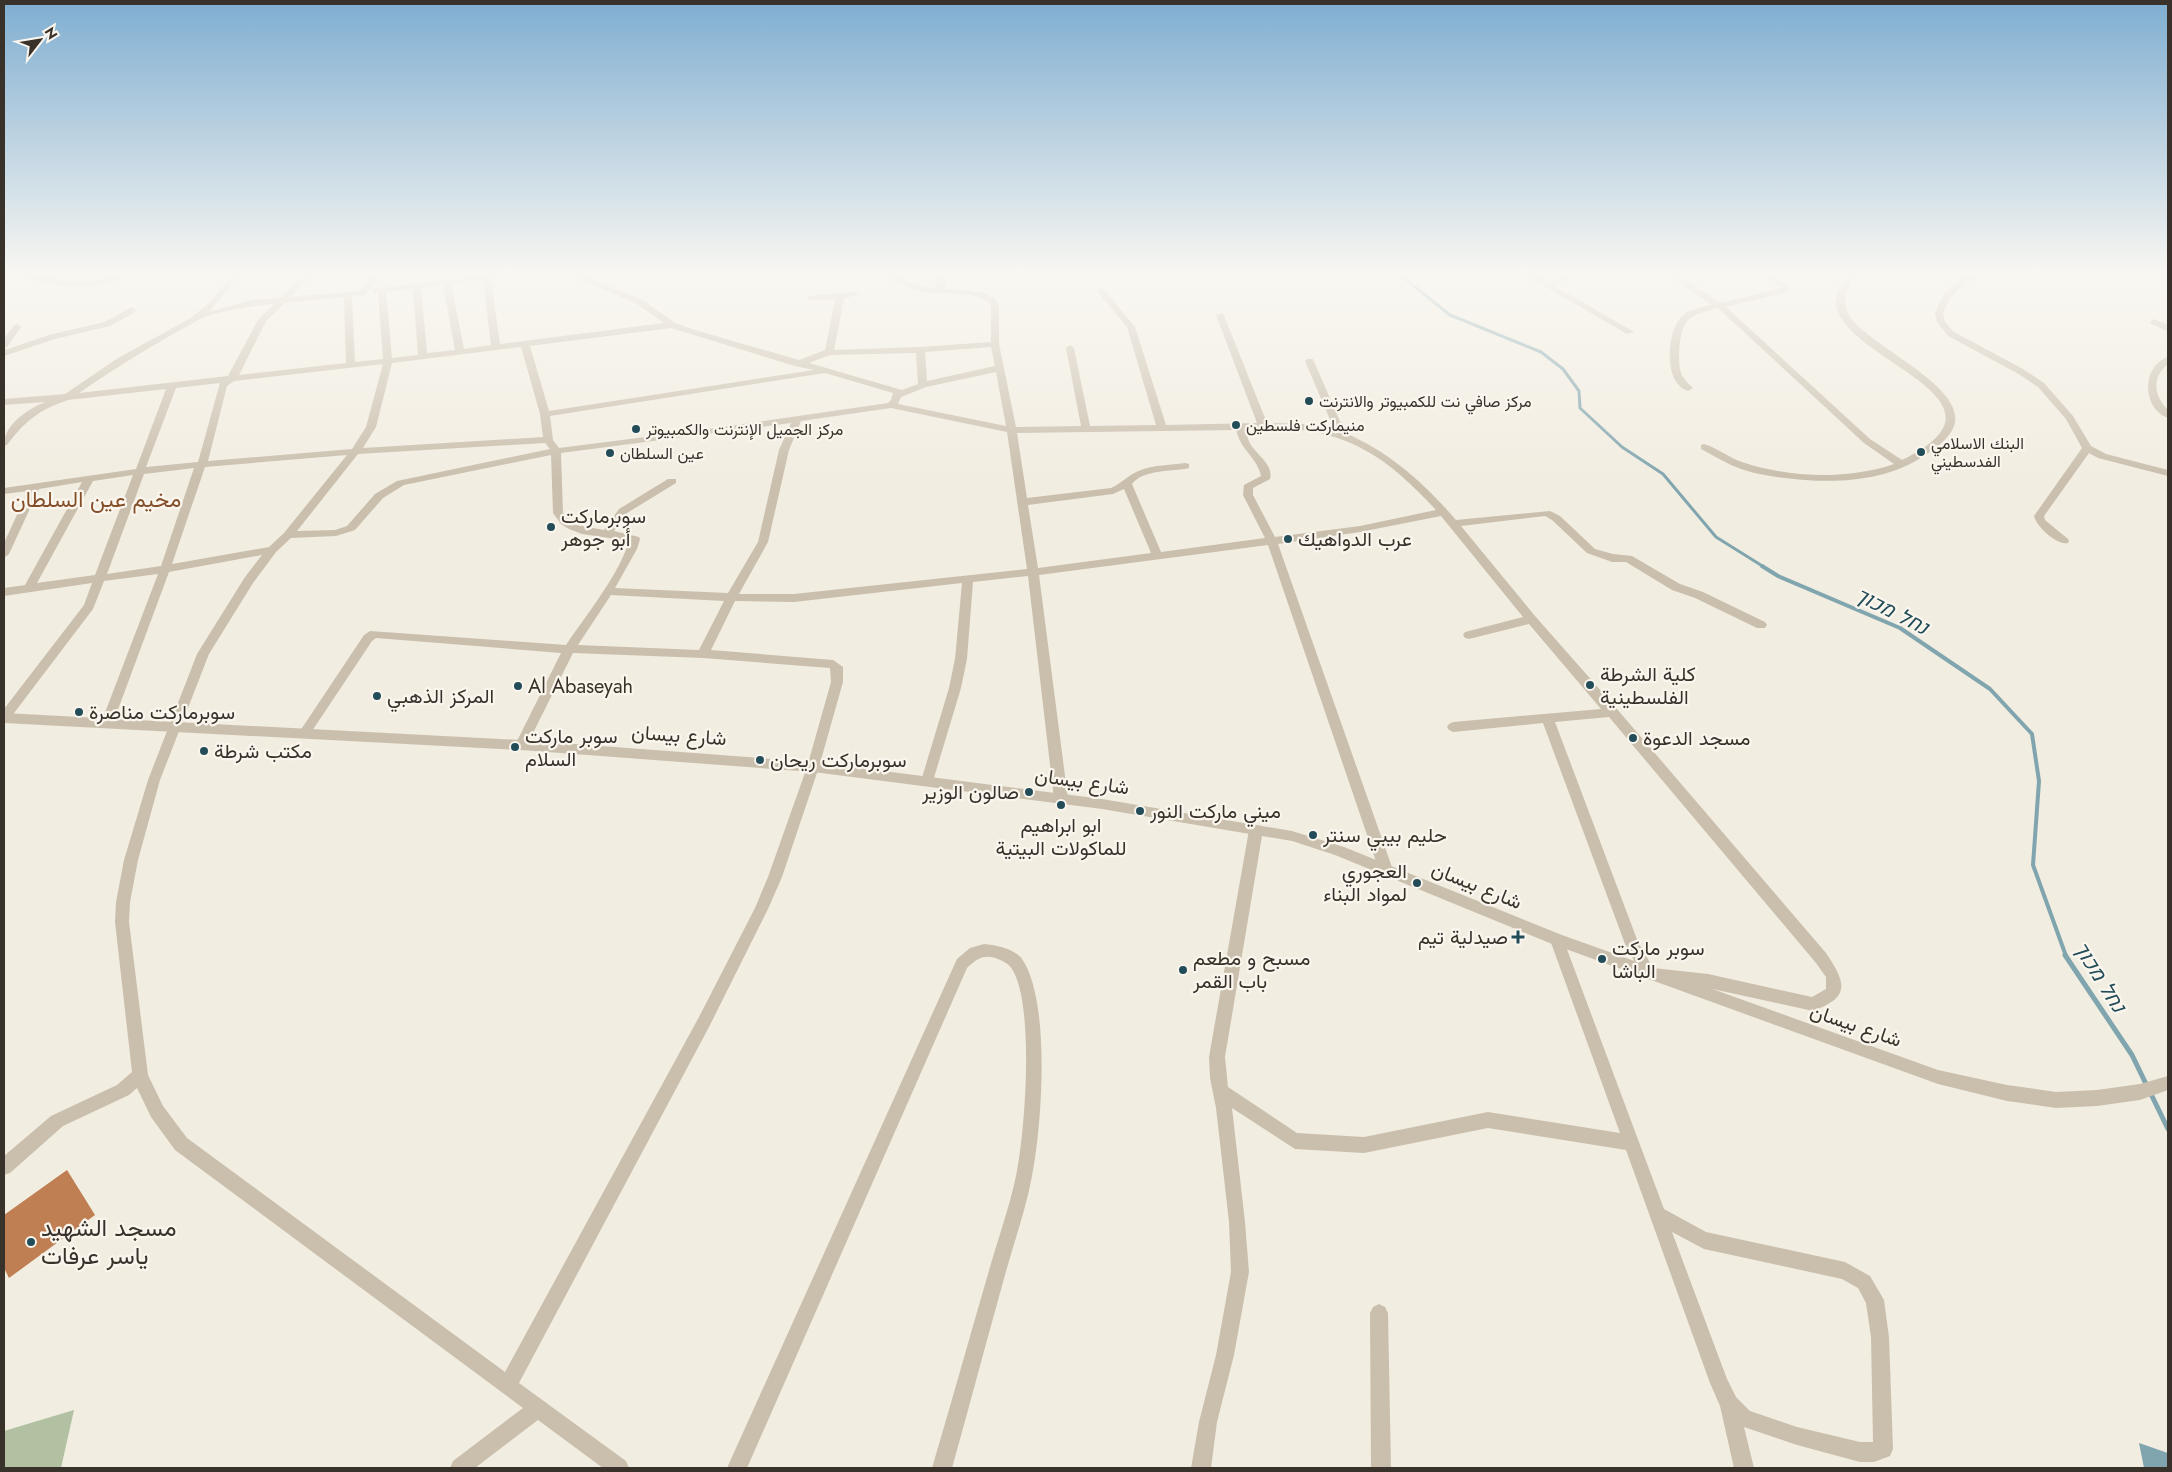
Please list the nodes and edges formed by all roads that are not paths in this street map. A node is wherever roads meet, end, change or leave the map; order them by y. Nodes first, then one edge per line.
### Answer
1 (33, 343) edge
2 (153, 343) edge
3 (250, 343) edge
4 (350, 343) edge
5 (386, 343) edge
6 (422, 343) edge
7 (458, 343) edge
8 (495, 343) edge
9 (535, 343) edge
10 (725, 343) edge
11 (831, 343) edge
12 (1136, 343) edge
13 (1231, 343) edge
14 (1677, 343) edge
15 (1760, 343) edge
16 (1872, 343) edge
17 (1964, 343) edge
18 (525, 344) junction
19 (995, 344) joint
20 (496, 348) junction
21 (1070, 348) dead end
22 (920, 350) junction
23 (460, 352) junction
24 (829, 352) junction
25 (4, 353) edge
26 (423, 357) junction
27 (2168, 360) edge
28 (388, 361) junction
29 (1310, 361) dead end
30 (798, 364) junction
31 (351, 365) junction
32 (1000, 368) junction
33 (824, 372) junction
34 (233, 377) junction
35 (172, 386) junction
36 (923, 386) junction
37 (1688, 388) dead end
38 (902, 394) junction
39 (68, 397) junction
40 (4, 402) edge
41 (891, 405) junction
42 (545, 414) junction
43 (2168, 415) edge
44 (798, 418) junction
45 (1263, 424) junction
46 (1240, 427) junction
47 (1162, 428) junction
48 (1086, 429) junction
49 (1012, 430) junction
50 (1341, 435) junction
51 (548, 440) junction
52 (4, 443) edge
53 (1704, 447) dead end
54 (2087, 448) junction
55 (355, 451) junction
56 (556, 451) junction
57 (202, 464) junction
58 (1901, 464) junction
59 (1185, 466) dead end
60 (139, 473) junction
61 (2168, 473) edge
62 (89, 478) junction
63 (672, 481) dead end
64 (1127, 484) junction
65 (35, 486) junction
66 (4, 491) edge
67 (1023, 502) junction
68 (1444, 512) junction
69 (1453, 524) junction
70 (607, 533) junction
71 (288, 535) junction
72 (1272, 541) junction
73 (2064, 541) dead end
74 (272, 550) junction
75 (4, 554) edge
76 (1157, 555) junction
77 (165, 569) junction
78 (1034, 572) junction
79 (99, 577) junction
80 (968, 578) junction
81 (30, 587) junction
82 (608, 591) junction
83 (4, 592) edge
84 (732, 597) junction
85 (1531, 619) junction
86 (1761, 625) dead end
87 (1468, 635) dead end
88 (569, 649) junction
89 (703, 654) junction
90 (1613, 712) junction
91 (4, 718) edge
92 (1547, 718) junction
93 (107, 723) junction
94 (176, 727) junction
95 (1453, 727) dead end
96 (304, 734) junction
97 (521, 745) junction
98 (813, 766) junction
99 (928, 780) junction
100 (1060, 799) junction
101 (1256, 830) junction
102 (1386, 870) junction
103 (1557, 940) junction
104 (1649, 974) junction
105 (140, 1076) junction
106 (2164, 1085) edge
107 (1221, 1092) junction
108 (1631, 1143) junction
109 (4, 1167) edge
110 (1658, 1214) junction
111 (1379, 1313) dead end
112 (507, 1386) junction
113 (1729, 1404) junction
114 (538, 1408) junction
115 (460, 1468) edge
116 (619, 1468) edge
117 (736, 1468) edge
118 (942, 1468) edge
119 (1202, 1468) edge
120 (1380, 1468) edge
121 (1744, 1468) edge

1 - 25 street
2 - 39 street
3 - 34 street
4 - 31 street
5 - 28 street
6 - 26 street
7 - 23 street
8 - 20 street
9 - 18 street
10 - 30 street
11 - 24 street
12 - 47 street
13 - 45 street
14 - 37 street
15 - 58 street
16 - 58 street
17 - 54 street
18 - 20 street
18 - 42 street
19 - 22 street
19 - 32 street
20 - 23 street
21 - 48 street
22 - 24 street
22 - 36 street
23 - 26 street
24 - 30 street
26 - 28 street
27 - 43 street
28 - 31 street
28 - 55 street
29 - 50 street
30 - 33 street
31 - 34 street
32 - 36 street
32 - 49 street
33 - 38 street
33 - 42 street
34 - 35 street
34 - 57 street
35 - 39 street
35 - 60 street
36 - 38 street
38 - 41 street
39 - 40 street
39 - 52 street
41 - 44 street
41 - 49 street
42 - 51 street
44 - 56 street
44 - 84 street
45 - 46 street
45 - 50 street
46 - 47 street
46 - 72 street
47 - 48 street
48 - 49 street
49 - 67 street
50 - 68 street
51 - 55 street
51 - 56 street
53 - 58 street
54 - 61 street
54 - 73 street
55 - 57 street
55 - 71 street
56 - 70 street
56 - 71 street
57 - 60 street
57 - 77 street
59 - 64 street
60 - 62 street
60 - 79 street
62 - 65 street
62 - 81 street
63 - 70 street
64 - 67 street
64 - 76 street
65 - 66 street
65 - 75 street
67 - 78 street
68 - 69 street
68 - 72 street
69 - 85 street
69 - 86 street
70 - 82 street
71 - 74 street
72 - 76 street
72 - 102 street
74 - 77 street
74 - 94 street
76 - 78 street
77 - 79 street
77 - 93 street
78 - 80 street
78 - 100 street
79 - 81 street
79 - 91 street
80 - 84 street
80 - 99 street
81 - 83 street
82 - 84 street
82 - 88 street
84 - 89 street
85 - 87 street
85 - 90 street
88 - 89 street
88 - 96 street
88 - 97 street
89 - 98 street
90 - 92 street
90 - 104 street
91 - 93 street, شارع بيسان
92 - 95 street
92 - 104 street
93 - 94 street, شارع بيسان
94 - 96 street, شارع بيسان
94 - 105 street
96 - 97 street, شارع بيسان
97 - 98 street, شارع بيسان
98 - 99 street, شارع بيسان
98 - 112 street
99 - 100 street, شارع بيسان
100 - 101 street, شارع بيسان
101 - 102 street, شارع بيسان
101 - 107 street
102 - 103 street, شارع بيسان
103 - 104 street, شارع بيسان
103 - 108 street
104 - 106 street, شارع بيسان
105 - 109 street
105 - 112 street
107 - 108 street
107 - 119 street
108 - 110 street
110 - 113 street
110 - 113 street
111 - 120 street
112 - 114 street
113 - 121 street
114 - 115 street
114 - 116 street
117 - 118 street

